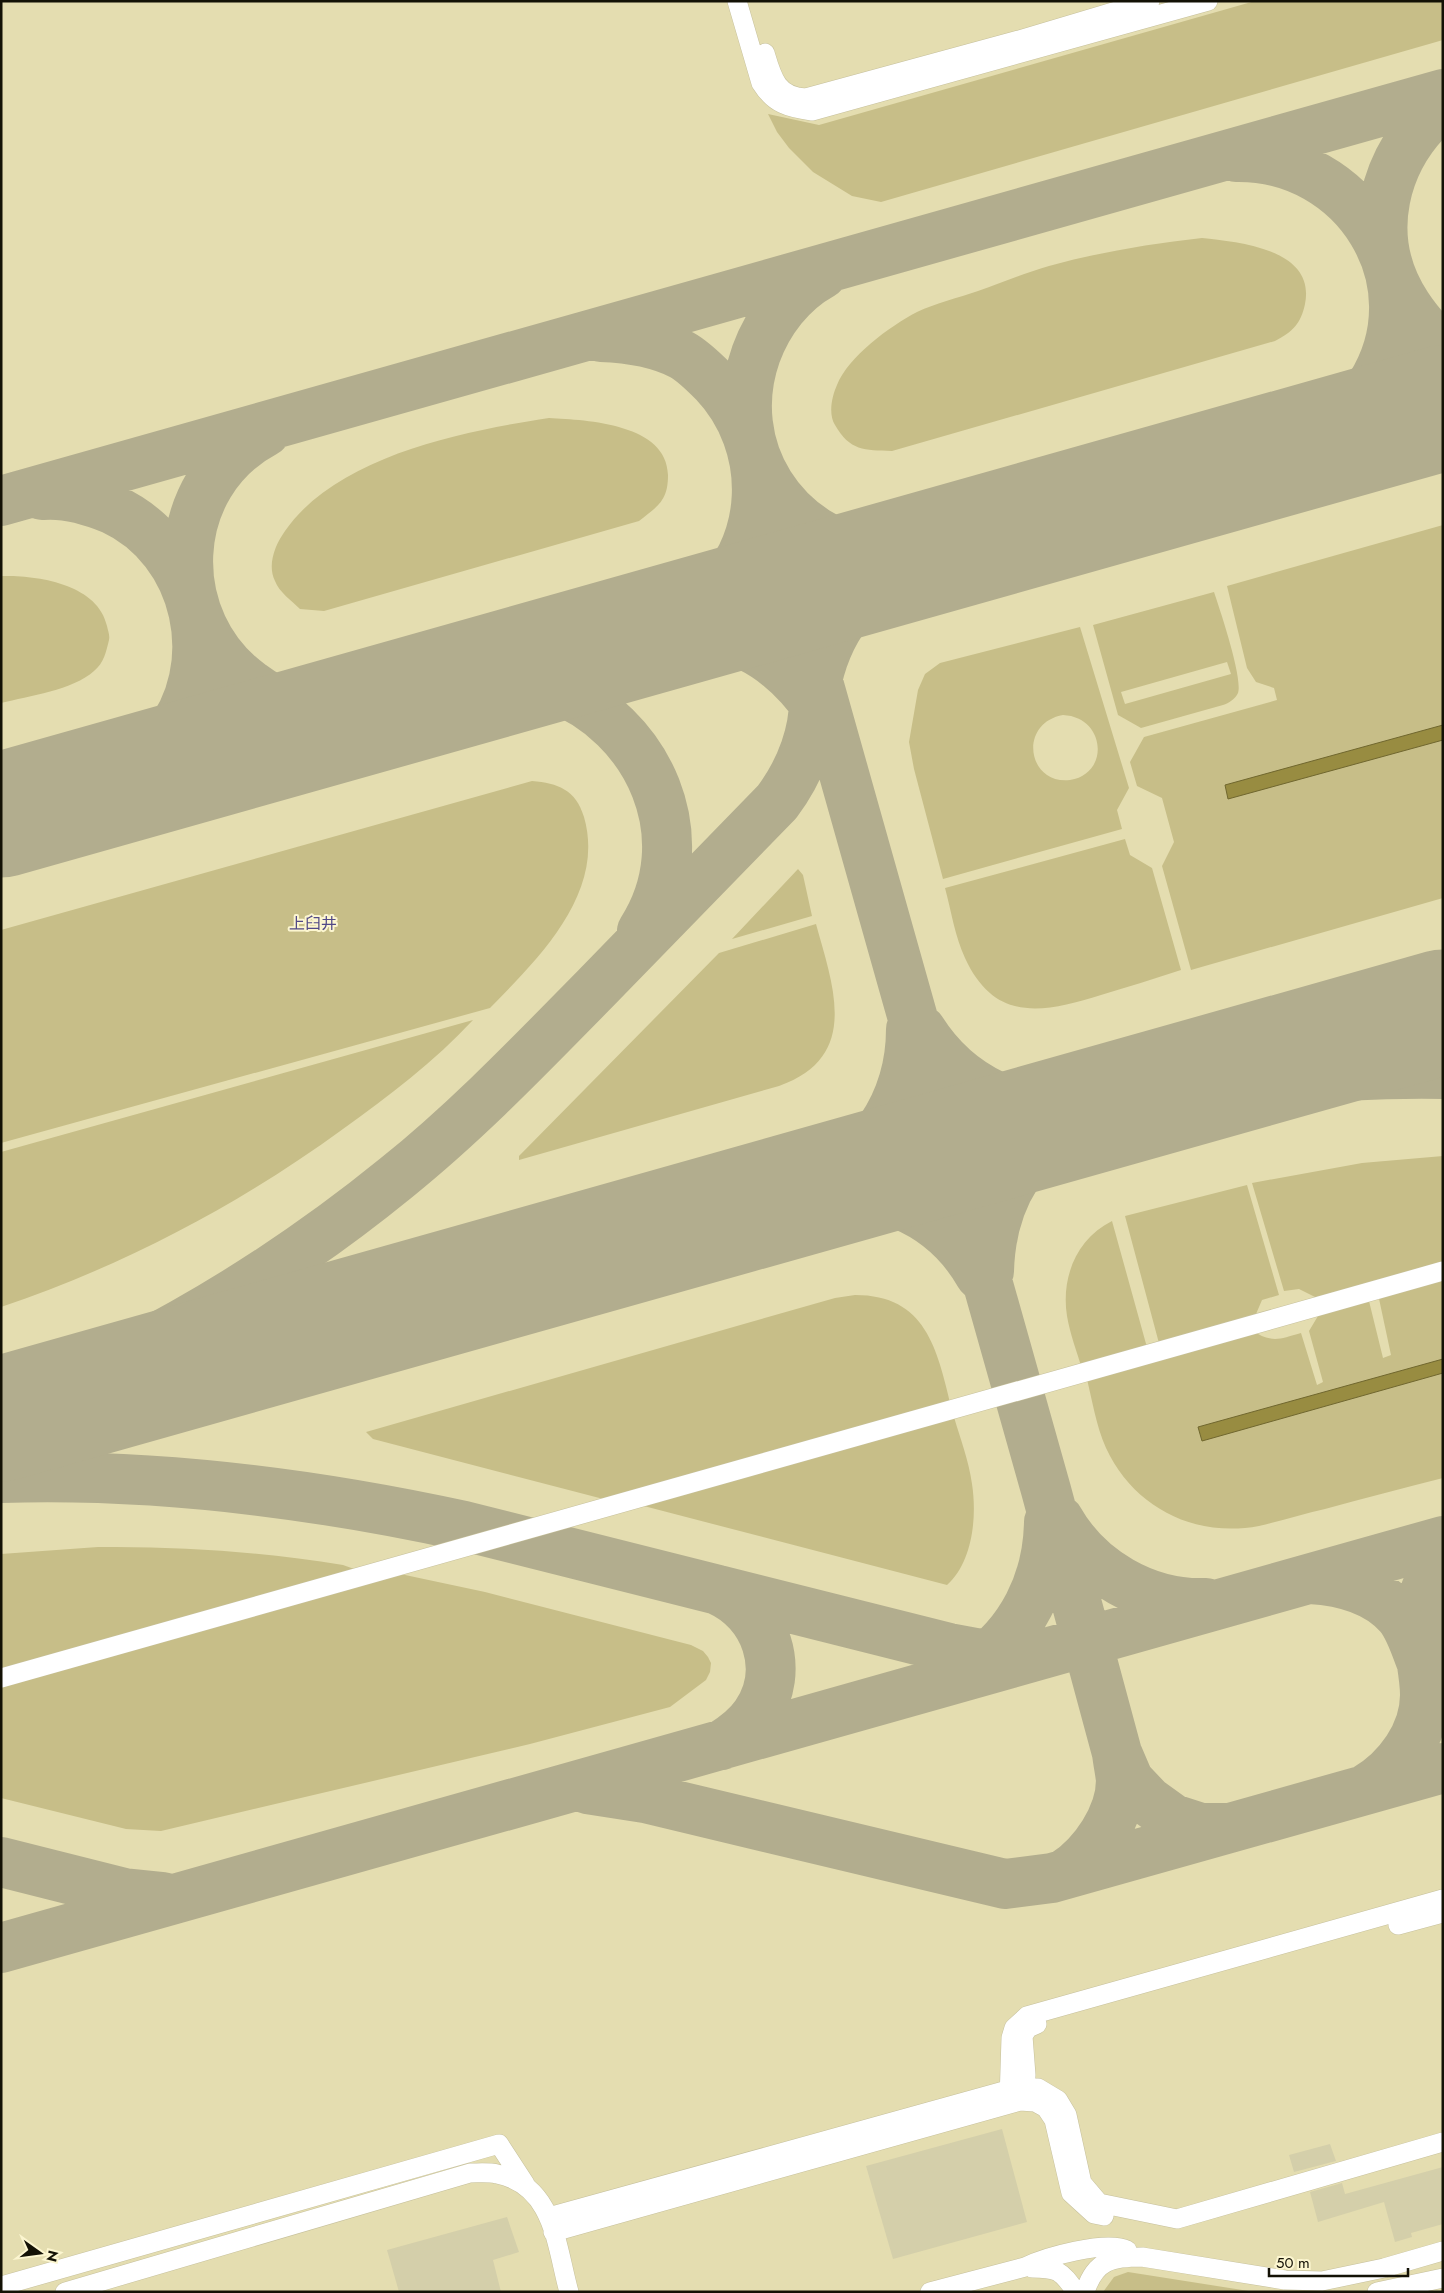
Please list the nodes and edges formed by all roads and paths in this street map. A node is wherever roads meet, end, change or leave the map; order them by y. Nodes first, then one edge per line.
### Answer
1 (737, 1) edge
2 (750, 1) edge
3 (1150, 1) edge
4 (1208, 1) edge
5 (1443, 1271) edge
6 (1, 1678) edge
7 (1443, 1899) edge
8 (1443, 1913) edge
9 (1017, 2096) junction
10 (1443, 2142) edge
11 (1443, 2154) edge
12 (523, 2184) junction
13 (551, 2224) junction
14 (1443, 2251) edge
15 (1142, 2257) junction
16 (1025, 2267) junction
17 (1443, 2278) edge
18 (1, 2286) edge
19 (1443, 2291) edge
20 (14, 2292) edge
21 (66, 2292) edge
22 (569, 2292) edge
23 (930, 2292) edge
24 (1076, 2292) edge
25 (1085, 2292) edge
26 (1377, 2292) edge
27 (1438, 2292) edge

1 - 4 street
2 - 3 street
5 - 6 street
7 - 9 street
8 - 9 street
9 - 10 street
9 - 11 street
9 - 13 street
12 - 13 street
12 - 18 street
12 - 20 street
12 - 21 street
13 - 22 street
14 - 15 street
15 - 16 street
15 - 25 street
16 - 23 street
16 - 24 street
17 - 26 street
19 - 27 street

